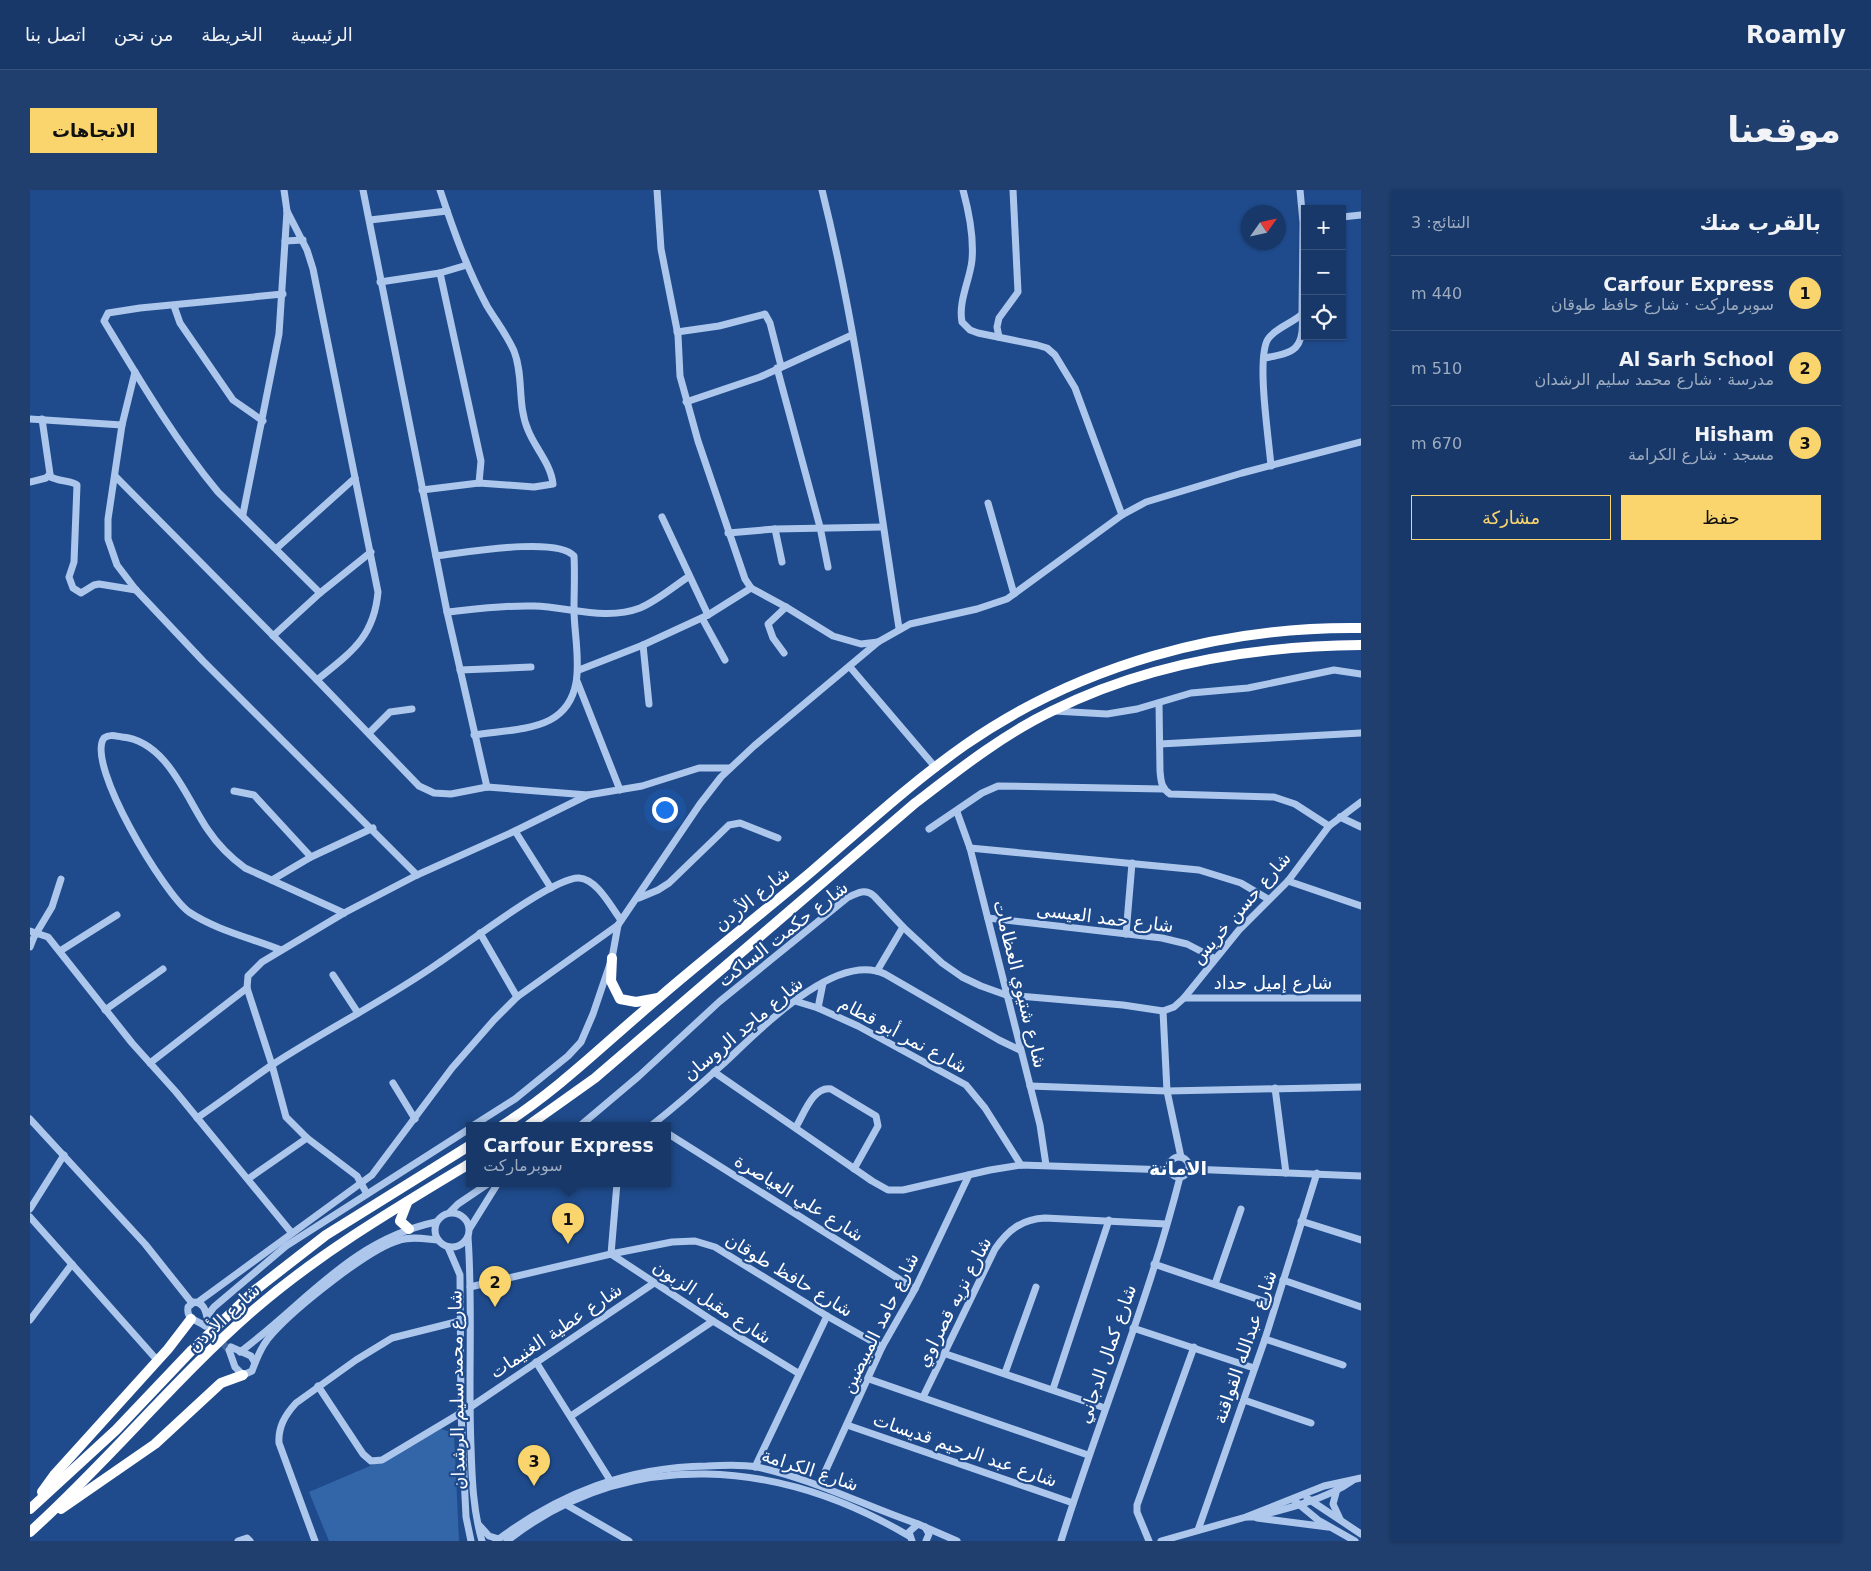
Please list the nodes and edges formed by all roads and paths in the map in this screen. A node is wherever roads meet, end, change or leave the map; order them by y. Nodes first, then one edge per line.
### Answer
1 (284, 190) edge
2 (363, 190) edge
3 (440, 190) edge
4 (657, 190) edge
5 (822, 190) edge
6 (963, 190) edge
7 (1012, 190) edge
8 (1300, 190) edge
9 (1302, 205) edge
10 (287, 211) junction
11 (447, 211) junction
12 (1361, 215) edge
13 (1346, 217) edge
14 (370, 220) junction
15 (303, 240) junction
16 (285, 241) junction
17 (1303, 250) edge
18 (467, 265) junction
19 (440, 273) junction
20 (380, 282) junction
21 (282, 294) junction
22 (1302, 295) edge
23 (174, 306) junction
24 (1301, 315) edge
25 (677, 332) junction
26 (852, 335) junction
27 (999, 337) junction
28 (1301, 339) edge
29 (1264, 358) junction
30 (779, 367) junction
31 (135, 372) junction
32 (686, 402) junction
33 (30, 419) edge
34 (42, 419) junction
35 (263, 421) junction
36 (122, 425) junction
37 (1361, 442) edge
38 (1271, 466) junction
39 (49, 476) junction
40 (115, 476) junction
41 (355, 478) junction
42 (30, 482) edge
43 (479, 483) junction
44 (422, 490) junction
45 (988, 504) dead end
46 (243, 514) junction
47 (1122, 515) junction
48 (662, 517) dead end
49 (884, 527) junction
50 (820, 528) junction
51 (774, 529) junction
52 (728, 533) junction
53 (277, 548) junction
54 (371, 552) junction
55 (436, 556) junction
56 (782, 562) dead end
57 (828, 567) dead end
58 (688, 577) junction
59 (751, 588) junction
60 (136, 590) junction
61 (320, 593) junction
62 (1014, 594) junction
63 (786, 607) junction
64 (574, 611) junction
65 (447, 612) junction
66 (705, 617) junction
67 (899, 628) junction
68 (1361, 628) edge
69 (273, 636) junction
70 (878, 642) junction
71 (643, 645) junction
72 (1361, 645) edge
73 (784, 653) dead end
74 (725, 660) dead end
75 (531, 667) dead end
76 (850, 667) junction
77 (460, 670) junction
78 (579, 670) junction
79 (1361, 674) edge
80 (317, 680) junction
81 (577, 681) junction
82 (1159, 703) junction
83 (648, 704) dead end
84 (412, 708) dead end
85 (1051, 711) junction
86 (369, 733) junction
87 (1361, 734) edge
88 (474, 735) junction
89 (1160, 744) junction
90 (730, 768) junction
91 (936, 768) junction
92 (487, 787) junction
93 (1163, 789) junction
94 (620, 790) junction
95 (234, 791) dead end
96 (588, 795) junction
97 (1361, 802) edge
98 (957, 812) junction
99 (1340, 817) junction
100 (1330, 826) junction
101 (1361, 827) edge
102 (373, 828) junction
103 (929, 829) dead end
104 (515, 831) junction
105 (778, 838) dead end
106 (970, 848) junction
107 (311, 857) junction
108 (1132, 863) junction
109 (418, 875) junction
110 (61, 879) dead end
111 (272, 880) junction
112 (1288, 881) junction
113 (551, 888) junction
114 (638, 898) junction
115 (1268, 898) junction
116 (1361, 906) edge
117 (344, 913) junction
118 (117, 915) dead end
119 (988, 918) junction
120 (620, 923) junction
121 (903, 927) junction
122 (34, 931) edge
123 (480, 933) junction
124 (1126, 934) junction
125 (30, 947) edge
126 (281, 950) junction
127 (60, 951) junction
128 (612, 958) junction
129 (1214, 958) junction
130 (163, 968) dead end
131 (877, 971) junction
132 (333, 975) dead end
133 (823, 983) junction
134 (247, 988) junction
135 (1006, 995) junction
136 (516, 997) junction
137 (658, 997) junction
138 (1184, 998) junction
139 (1361, 998) edge
140 (794, 1001) junction
141 (818, 1008) junction
142 (105, 1010) junction
143 (1163, 1011) junction
144 (358, 1013) junction
145 (1020, 1050) junction
146 (150, 1063) junction
147 (272, 1065) junction
148 (714, 1072) junction
149 (393, 1083) dead end
150 (1030, 1086) junction
151 (1361, 1087) edge
152 (1275, 1088) junction
153 (1167, 1091) junction
154 (30, 1118) edge
155 (198, 1118) junction
156 (416, 1119) junction
157 (479, 1122) edge
158 (507, 1122) edge
159 (533, 1122) edge
160 (585, 1122) edge
161 (656, 1122) edge
162 (796, 1127) junction
163 (466, 1131) edge
164 (671, 1136) edge
165 (307, 1138) junction
166 (466, 1148) edge
167 (64, 1155) junction
168 (1178, 1158) junction
169 (1021, 1165) junction
170 (1046, 1165) junction
171 (466, 1166) edge
172 (854, 1168) junction
173 (1188, 1169) junction
174 (1170, 1170) junction
175 (1286, 1173) junction
176 (1317, 1173) junction
177 (969, 1175) junction
178 (1361, 1176) edge
179 (1180, 1177) junction
180 (248, 1179) junction
181 (362, 1184) junction
182 (483, 1187) edge
183 (496, 1187) edge
184 (617, 1187) edge
185 (367, 1194) junction
186 (408, 1201) junction
187 (31, 1205) edge
188 (1241, 1209) dead end
189 (450, 1212) junction
190 (30, 1217) edge
191 (1109, 1220) junction
192 (1302, 1221) junction
193 (436, 1222) junction
194 (1166, 1224) junction
195 (470, 1228) junction
196 (409, 1229) junction
197 (291, 1232) junction
198 (468, 1237) junction
199 (438, 1240) junction
200 (1361, 1240) edge
201 (448, 1247) junction
202 (611, 1254) junction
203 (72, 1264) junction
204 (1154, 1264) junction
205 (1283, 1280) junction
206 (654, 1283) junction
207 (1215, 1284) junction
208 (470, 1287) junction
209 (1036, 1287) dead end
210 (915, 1289) junction
211 (195, 1302) junction
212 (1275, 1305) junction
213 (1361, 1307) edge
214 (207, 1316) junction
215 (827, 1316) junction
216 (192, 1319) junction
217 (30, 1320) edge
218 (460, 1321) junction
219 (713, 1321) junction
220 (1133, 1328) junction
221 (1265, 1340) junction
222 (1194, 1347) junction
223 (882, 1348) junction
224 (240, 1352) junction
225 (946, 1354) junction
226 (157, 1360) junction
227 (536, 1362) junction
228 (255, 1363) junction
229 (1343, 1365) dead end
230 (1254, 1368) junction
231 (1005, 1373) junction
232 (798, 1374) junction
233 (243, 1375) junction
234 (869, 1378) junction
235 (318, 1386) junction
236 (1053, 1389) junction
237 (923, 1397) junction
238 (1244, 1400) junction
239 (469, 1408) junction
240 (1105, 1408) junction
241 (461, 1413) junction
242 (571, 1416) junction
243 (1311, 1423) dead end
244 (847, 1425) junction
245 (1088, 1455) junction
246 (755, 1467) junction
247 (1361, 1478) edge
248 (610, 1480) junction
249 (1352, 1480) junction
250 (819, 1486) junction
251 (1337, 1490) junction
252 (1306, 1497) junction
253 (1296, 1501) junction
254 (564, 1503) junction
255 (1073, 1503) junction
256 (33, 1506) edge
257 (1250, 1517) junction
258 (1340, 1519) junction
259 (40, 1523) junction
260 (477, 1523) junction
261 (922, 1525) junction
262 (1328, 1527) junction
263 (1198, 1530) junction
264 (30, 1532) edge
265 (1361, 1534) edge
266 (911, 1538) edge
267 (470, 1540) edge
268 (501, 1540) edge
269 (238, 1541) edge
270 (250, 1541) edge
271 (315, 1541) edge
272 (482, 1541) edge
273 (629, 1541) edge
274 (926, 1541) edge
275 (956, 1541) edge
276 (1061, 1541) edge
277 (1149, 1541) edge
278 (1161, 1541) edge
279 (1355, 1541) edge

1 - 10 street
2 - 14 street
3 - 11 street
4 - 25 street
5 - 26 street
6 - 27 street
7 - 27 street
8 - 9 street
10 - 15 street
10 - 16 street
11 - 14 street
11 - 18 street
12 - 13 street
14 - 20 street
15 - 16 street
15 - 41 street
16 - 21 street
17 - 22 street
18 - 19 street
18 - 43 street
19 - 20 street
19 - 43 street
20 - 44 street
21 - 23 street
21 - 35 street
23 - 31 street
23 - 35 street
24 - 29 street
25 - 30 street
25 - 32 street
26 - 30 street
26 - 49 street
27 - 47 street
28 - 29 street
29 - 38 street
30 - 32 street
30 - 50 street
31 - 36 street
31 - 46 street
32 - 52 street
33 - 34 street
34 - 36 street
34 - 39 street
35 - 46 street
36 - 40 street
37 - 38 street
38 - 47 street
39 - 42 street
39 - 60 street
40 - 60 street
40 - 69 street
41 - 53 street
41 - 54 street
43 - 44 street
44 - 55 street
45 - 62 street
46 - 53 street
47 - 62 street
48 - 58 street
49 - 50 street
49 - 67 street
50 - 51 street
50 - 57 street
51 - 52 street
51 - 56 street
52 - 59 street
53 - 61 street
54 - 61 street
54 - 80 street
55 - 64 street
55 - 65 street
58 - 64 street
58 - 66 street
59 - 63 street
59 - 66 street
60 - 102 street
61 - 69 street
62 - 67 street
63 - 70 street
63 - 73 street
64 - 65 street
64 - 78 street
65 - 77 street
66 - 71 street
66 - 74 street
67 - 70 street
68 - 91 highway, شارع الأردن
69 - 80 street
70 - 76 street
71 - 78 street
71 - 83 street
72 - 85 highway, شارع الأردن
75 - 77 street
76 - 90 street
76 - 91 street
77 - 88 street
78 - 81 street
79 - 82 street
80 - 86 street
81 - 88 street
81 - 94 street
82 - 85 street
82 - 89 street
84 - 86 street
85 - 159 highway, شارع الأردن
86 - 92 street
87 - 89 street
88 - 92 street
89 - 93 street
90 - 94 street
90 - 114 street
91 - 137 highway, شارع الأردن
92 - 96 street
93 - 98 street
93 - 100 street
94 - 96 street
95 - 107 street
96 - 104 street
97 - 99 street, شارع حسن خريس
98 - 103 street
98 - 106 street, شارع شتيوي العظامات
99 - 100 street, شارع حسن خريس
99 - 101 street
100 - 112 street, شارع حسن خريس
102 - 107 street
102 - 109 street
104 - 109 street
104 - 113 street
105 - 114 street
106 - 108 street
106 - 119 street, شارع شتيوي العظامات
107 - 111 street
108 - 115 street
108 - 124 street
109 - 117 street
110 - 122 street
111 - 117 street
111 - 126 street
112 - 115 street, شارع حسن خريس
112 - 116 street
113 - 120 street
113 - 123 street
114 - 120 street
115 - 129 street, شارع حسن خريس
117 - 126 street
118 - 127 street
119 - 124 street, شارع حمد العيسى
119 - 135 street, شارع شتيوي العظامات
120 - 128 street
120 - 136 street
121 - 131 street
121 - 135 street, شارع حكمت الساكت
121 - 160 street, شارع حكمت الساكت
122 - 125 street
122 - 127 street
123 - 136 street
123 - 144 street
124 - 129 street, شارع حمد العيسى
126 - 134 street
127 - 142 street
128 - 137 highway
128 - 157 street
129 - 138 street, شارع حسن خريس
130 - 142 street
131 - 133 street, شارع ماجد الروسان
131 - 145 street
132 - 144 street
133 - 140 street, شارع ماجد الروسان
133 - 141 street, شارع نمر أبو قطام
134 - 146 street
134 - 147 street
135 - 143 street, شارع حكمت الساكت
135 - 145 street, شارع شتيوي العظامات
136 - 156 street
137 - 158 highway, شارع الأردن
138 - 139 street, شارع إميل حداد
138 - 143 street, شارع حسن خريس
140 - 141 street, شارع نمر أبو قطام
140 - 148 street, شارع ماجد الروسان
141 - 169 street, شارع نمر أبو قطام
142 - 146 street
143 - 153 street
144 - 147 street
145 - 150 street, شارع شتيوي العظامات
146 - 155 street
147 - 155 street
147 - 165 street
148 - 161 street, شارع ماجد الروسان
148 - 162 street
149 - 156 street
150 - 153 street
150 - 170 street, شارع شتيوي العظامات
151 - 152 street
152 - 153 street
152 - 175 street
153 - 168 street
154 - 167 street
155 - 180 street
156 - 181 street
162 - 172 street
162 - 172 street
163 - 185 street
164 - 210 street, شارع علي العياصرة
165 - 180 street
165 - 181 street
166 - 256 highway, شارع الأردن
167 - 187 street
167 - 211 street
168 - 173 street
168 - 174 street
169 - 170 street
169 - 177 street
170 - 174 street
171 - 186 highway, شارع الأردن
172 - 177 street
173 - 175 street
173 - 179 street
174 - 179 street
175 - 176 street
176 - 178 street
176 - 192 street, شارع عبدالله القواقنة
177 - 210 street, شارع حامد المبيضين
179 - 194 street, شارع كمال الدجاني
180 - 197 street
181 - 185 street
181 - 197 street
182 - 189 street
183 - 195 street
184 - 202 street
185 - 214 street
186 - 196 highway
186 - 259 highway, شارع الأردن
188 - 207 street
189 - 193 street
189 - 195 street
190 - 203 street
191 - 194 street, شارع نزيه قصراوي
191 - 225 street, شارع نزيه قصراوي
191 - 236 street
192 - 200 street
192 - 205 street, شارع عبدالله القواقنة
193 - 196 street
193 - 199 street
194 - 204 street, شارع كمال الدجاني
195 - 198 street
196 - 224 street
197 - 211 street
198 - 201 street
198 - 208 street, شارع محمد سليم الرشدان
199 - 201 street
199 - 228 street
201 - 218 street, شارع محمد سليم الرشدان
202 - 206 street, شارع مقبل الزبون
202 - 208 street, شارع حافظ طوقان
202 - 215 street, شارع حافظ طوقان
203 - 217 street
203 - 226 street
204 - 207 street
204 - 220 street, شارع كمال الدجاني
205 - 212 street, شارع عبدالله القواقنة
205 - 213 street
206 - 219 street, شارع مقبل الزبون
206 - 227 street, شارع عطية الغنيمات
207 - 212 street
208 - 239 street, شارع محمد سليم الرشدان
209 - 231 street
210 - 223 street, شارع حامد المبيضين
211 - 214 street
211 - 216 street
212 - 221 street, شارع عبدالله القواقنة
214 - 216 street
215 - 223 street, شارع حافظ طوقان
215 - 232 street
216 - 226 highway
218 - 235 street
218 - 241 street, شارع محمد سليم الرشدان
219 - 232 street, شارع مقبل الزبون
219 - 242 street
220 - 222 street
220 - 240 street, شارع كمال الدجاني
221 - 229 street
221 - 230 street, شارع عبدالله القواقنة
222 - 230 street
222 - 277 street
223 - 234 street, شارع حامد المبيضين
224 - 228 street
224 - 233 street
225 - 231 street
225 - 237 street, شارع نزيه قصراوي
226 - 256 highway
227 - 239 street, شارع عطية الغنيمات
227 - 242 street
228 - 233 street
230 - 238 street, شارع عبدالله القواقنة
231 - 236 street
232 - 246 street
233 - 259 highway
234 - 237 street
234 - 244 street, شارع حامد المبيضين
235 - 241 street, شارع عطية الغنيمات
235 - 271 street
236 - 240 street
237 - 245 street
238 - 243 street
238 - 263 street, شارع عبدالله القواقنة
239 - 241 street, شارع عطية الغنيمات
239 - 260 street, شارع محمد سليم الرشدان
240 - 245 street, شارع كمال الدجاني
241 - 267 street, شارع محمد سليم الرشدان
242 - 248 street
244 - 250 street, شارع حامد المبيضين
244 - 255 street, شارع عبد الرحيم قديسات
245 - 255 street, شارع كمال الدجاني
246 - 248 street, شارع الكرامة
246 - 250 street, شارع الكرامة
247 - 249 street
248 - 254 street, شارع الكرامة
249 - 251 street
249 - 252 street
250 - 261 street, شارع الكرامة
251 - 252 street
251 - 258 street
252 - 253 street
252 - 258 street
253 - 257 street
253 - 262 street
254 - 266 street, شارع الكرامة
254 - 268 street, شارع الكرامة
254 - 273 street
255 - 276 street, شارع كمال الدجاني
257 - 262 street
257 - 263 street
258 - 265 street
259 - 264 highway, شارع الأردن
260 - 268 street
260 - 272 street, شارع محمد سليم الرشدان
261 - 266 street
261 - 274 street
261 - 275 street, شارع الكرامة
262 - 279 street
263 - 278 street
269 - 270 street

